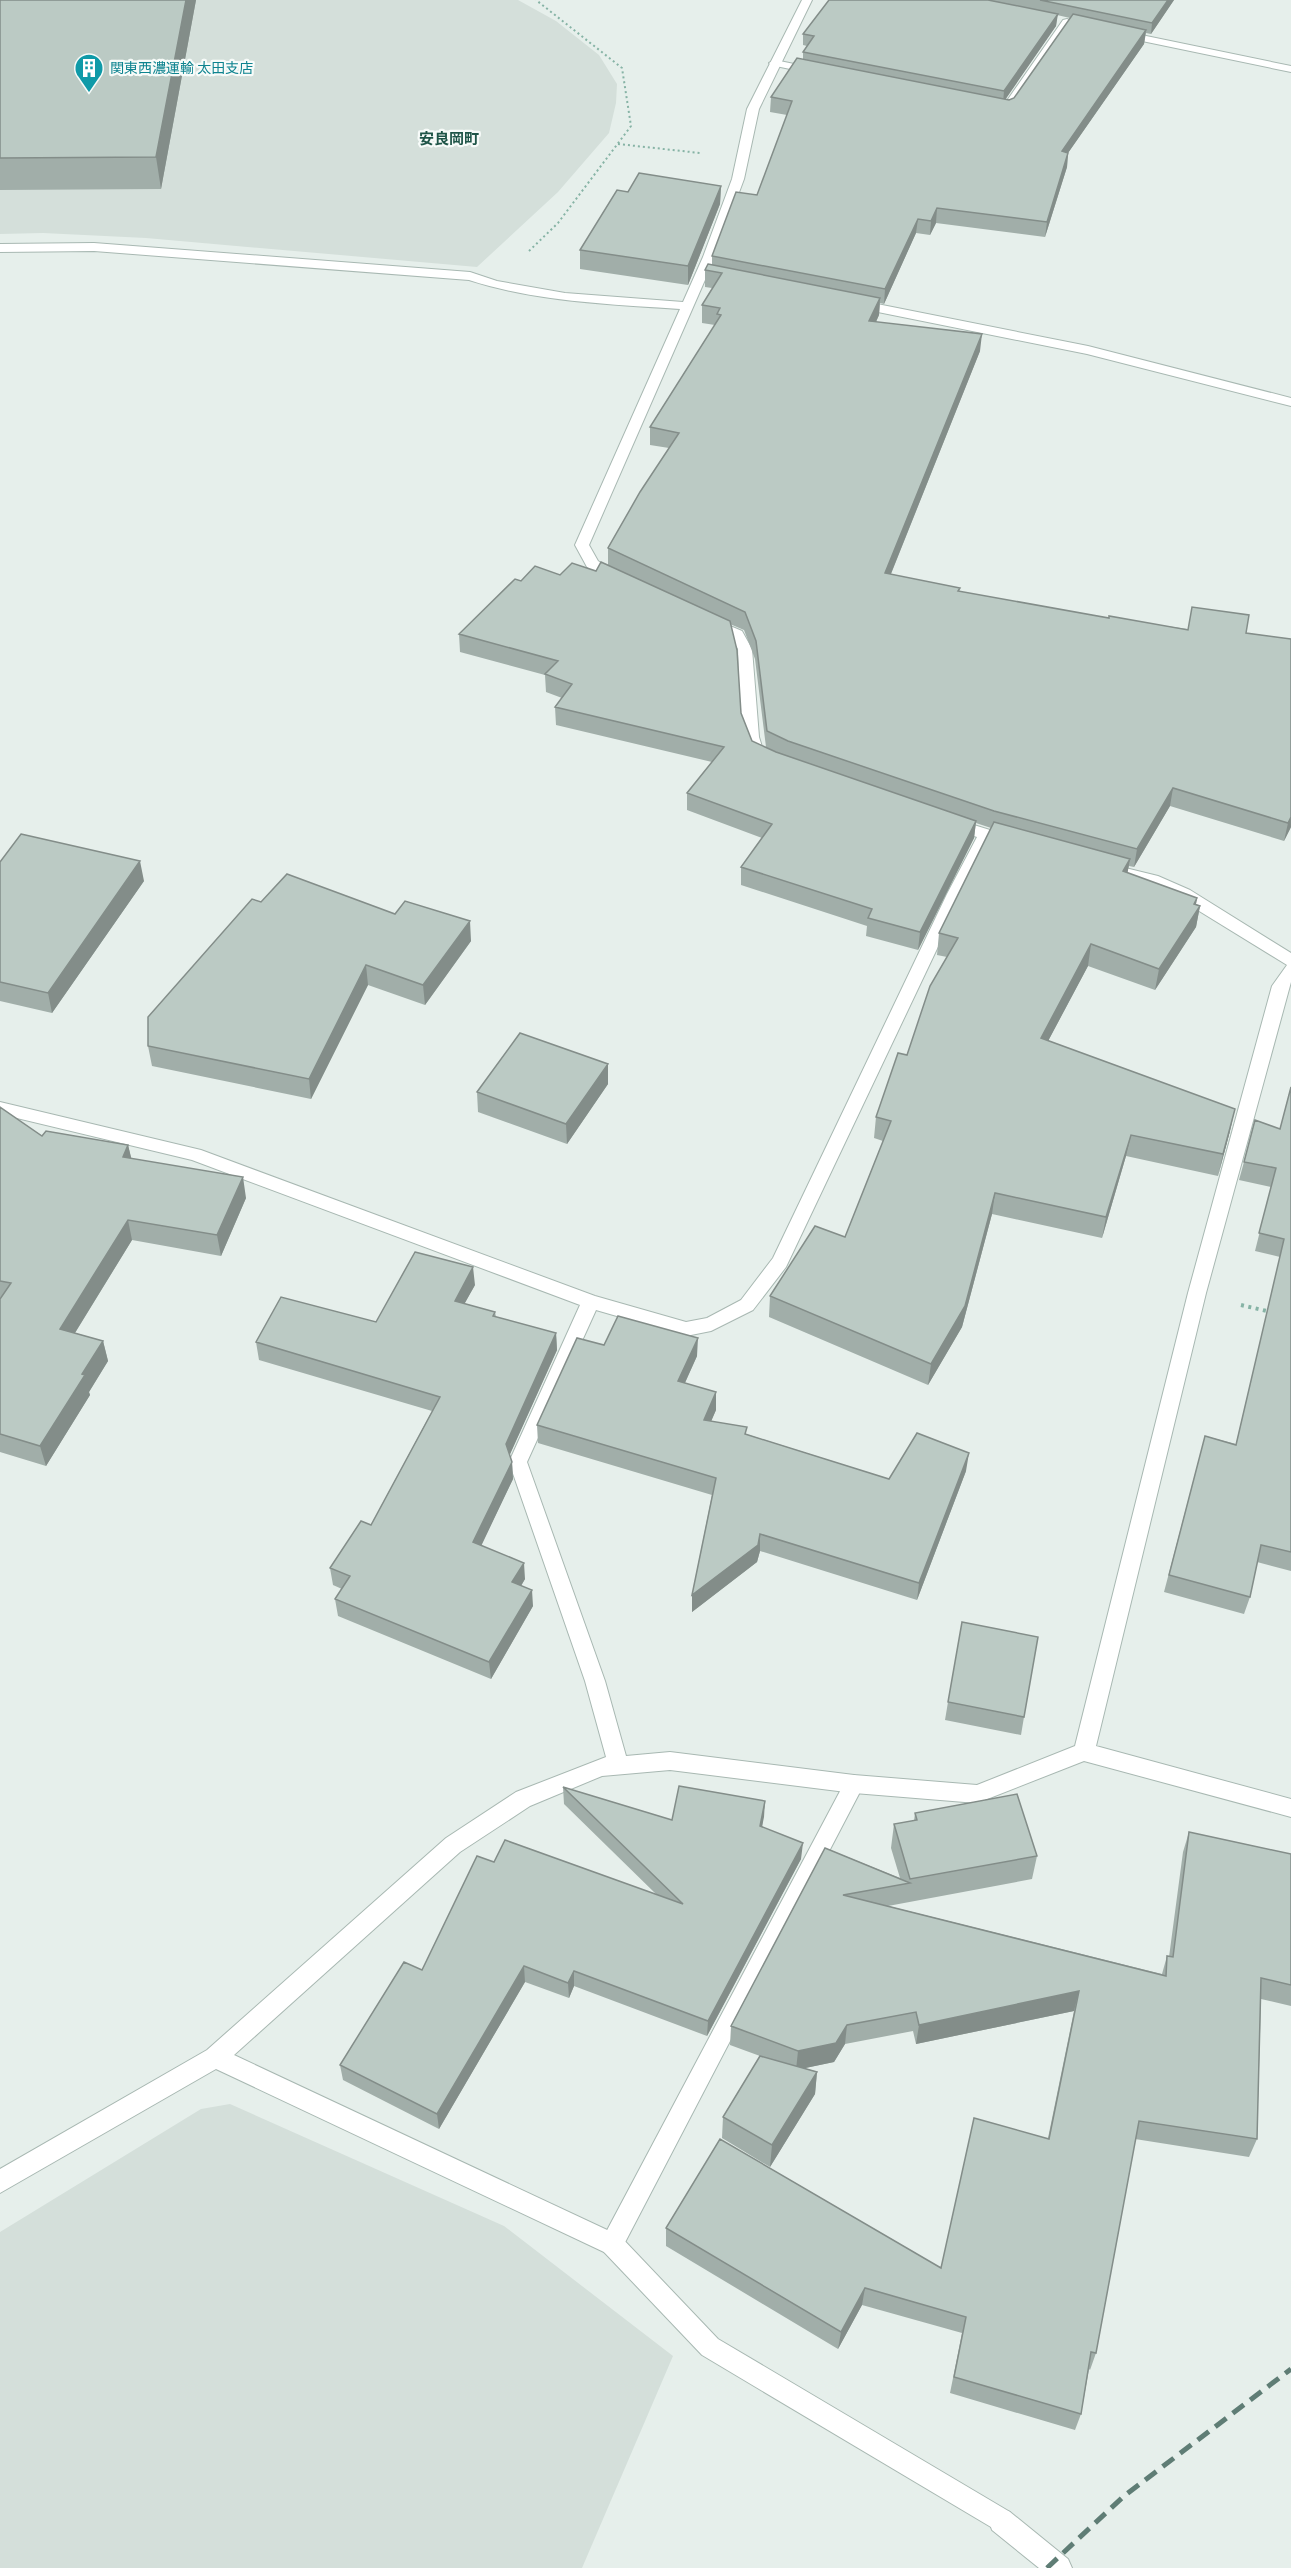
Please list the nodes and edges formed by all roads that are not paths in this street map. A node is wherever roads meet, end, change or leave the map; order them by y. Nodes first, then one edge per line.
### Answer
1 (807, 0) edge
2 (1067, 22) edge
3 (1112, 31) edge
4 (775, 63) junction
5 (1291, 69) edge
6 (821, 72) edge
7 (984, 104) edge
8 (0, 248) edge
9 (847, 302) edge
10 (687, 306) junction
11 (1291, 402) edge
12 (634, 587) edge
13 (696, 615) edge
14 (782, 764) edge
15 (932, 816) edge
16 (986, 835) junction
17 (1030, 847) edge
18 (1097, 865) edge
19 (1291, 961) edge
20 (1291, 970) edge
21 (0, 1108) edge
22 (591, 1302) junction
23 (1084, 1752) junction
24 (620, 1766) junction
25 (854, 1784) junction
26 (1291, 1808) edge
27 (215, 2057) junction
28 (0, 2182) edge
29 (612, 2244) junction
30 (1059, 2568) edge

1 - 4 street
2 - 7 street
3 - 5 street
4 - 6 street
4 - 10 street
8 - 10 street
9 - 11 street
10 - 12 street
13 - 14 street
15 - 16 street
16 - 17 street
16 - 22 street
18 - 19 street
20 - 23 street
21 - 22 street
22 - 24 street
23 - 25 street
23 - 26 street
24 - 25 street
24 - 27 street
25 - 29 street
27 - 28 street
27 - 29 street
29 - 30 street

